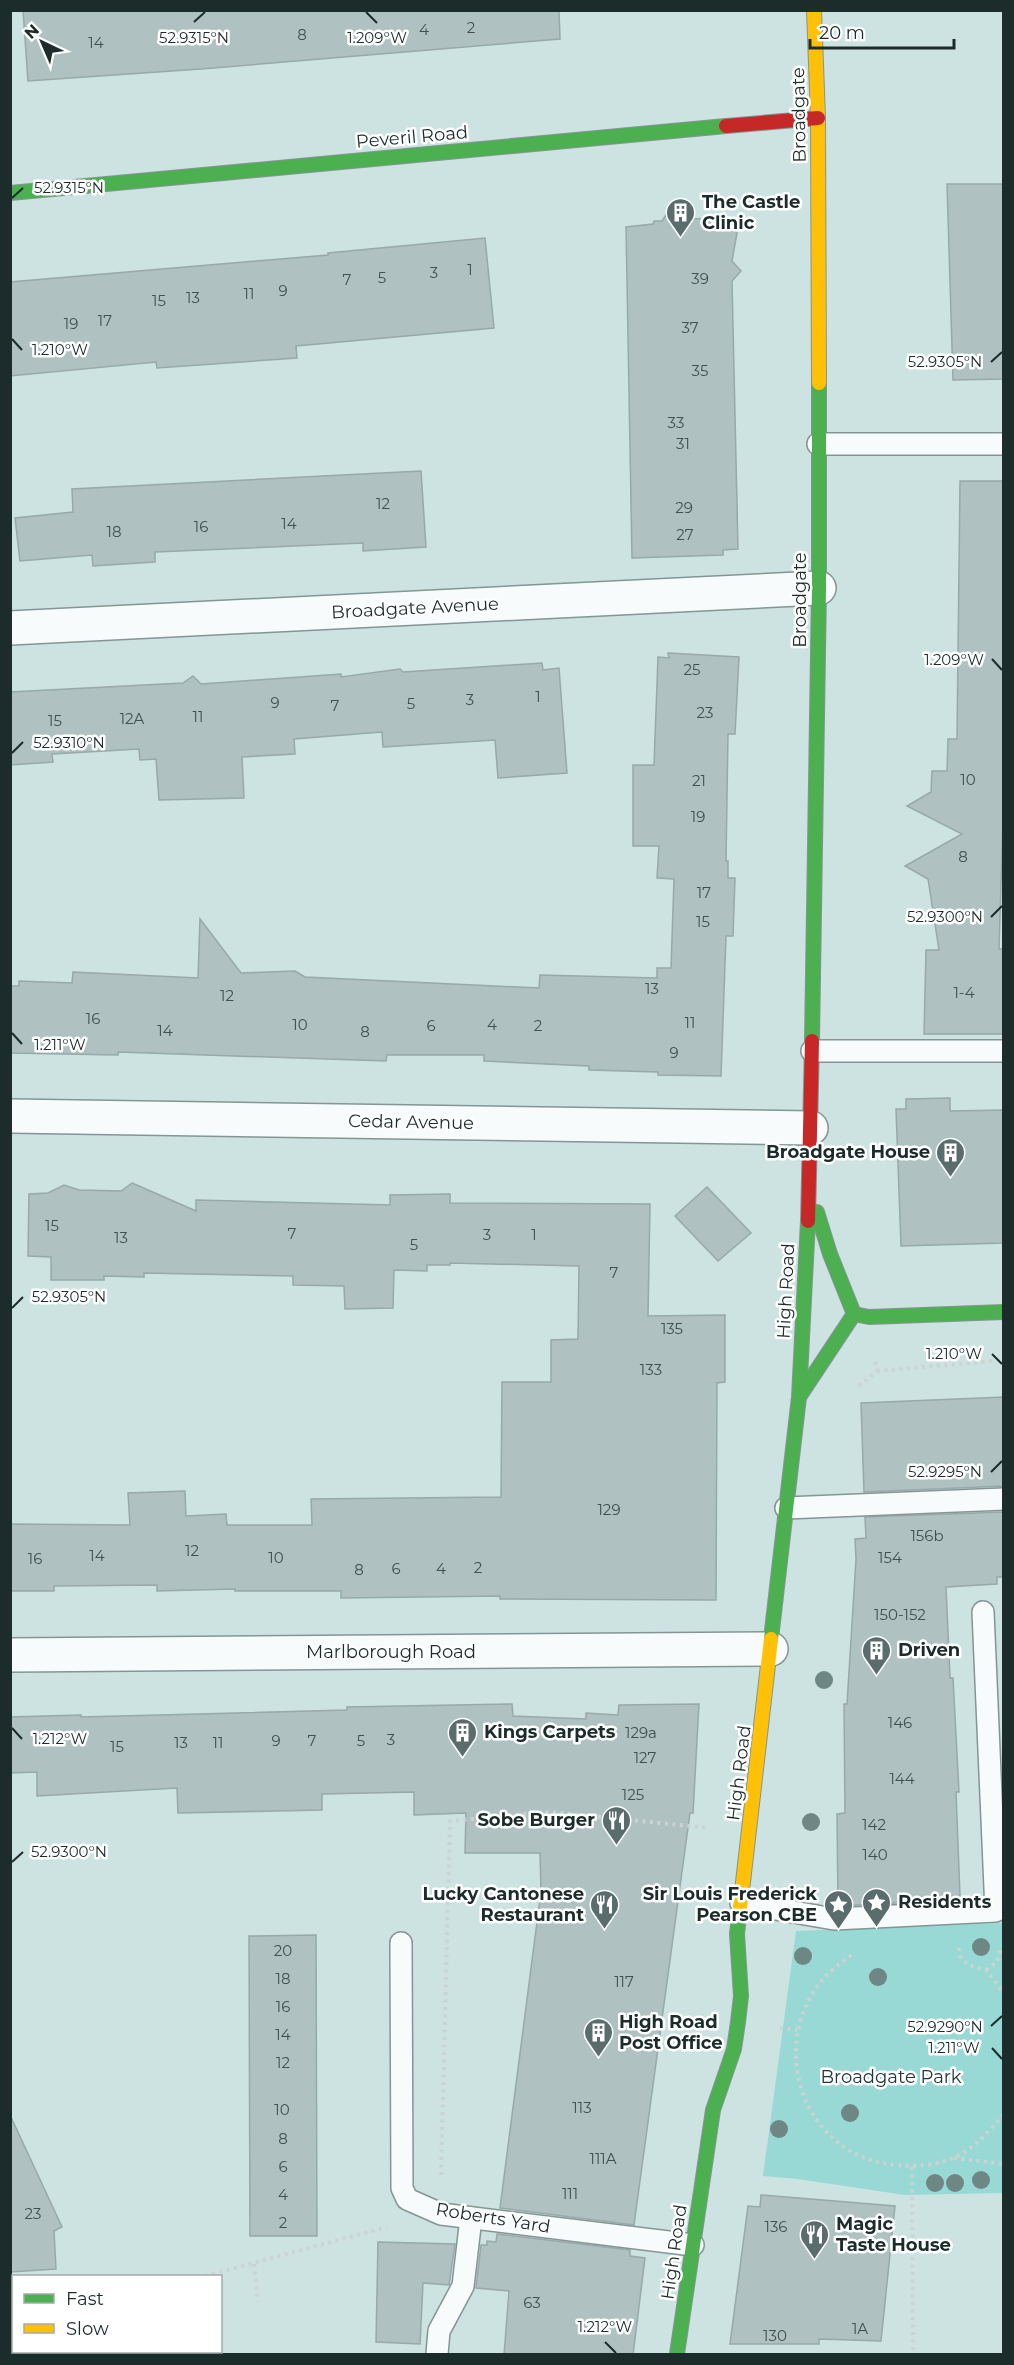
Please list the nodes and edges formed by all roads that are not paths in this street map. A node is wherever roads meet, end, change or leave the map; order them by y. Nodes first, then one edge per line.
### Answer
1 (814, 10) edge
2 (818, 118) junction
3 (10, 193) edge
4 (818, 444) junction
5 (1004, 444) edge
6 (819, 588) junction
7 (10, 627) edge
8 (812, 1051) junction
9 (1004, 1051) edge
10 (10, 1116) edge
11 (811, 1128) junction
12 (810, 1191) junction
13 (1004, 1312) edge
14 (854, 1314) junction
15 (799, 1397) junction
16 (1004, 1499) edge
17 (786, 1508) junction
18 (983, 1612) dead end
19 (771, 1649) junction
20 (10, 1655) edge
21 (741, 1903) junction
22 (401, 1943) dead end
23 (471, 2218) junction
24 (693, 2245) junction
25 (437, 2355) edge
26 (677, 2355) edge

1 - 2 main road, Broadgate
2 - 3 main road, Peveril Road
2 - 4 main road, Broadgate
4 - 5 lane
4 - 6 main road, Broadgate
6 - 7 street, Broadgate Avenue
6 - 8 main road, Broadgate
8 - 9 lane
8 - 11 main road, Broadgate
10 - 11 street, Cedar Avenue
11 - 12 main road, Broadgate
12 - 14 main road
12 - 15 main road, High Road
13 - 14 main road
14 - 15 main road
15 - 17 main road, High Road
16 - 17 lane
17 - 19 main road, High Road
18 - 21 lane
19 - 20 street, Marlborough Road
19 - 21 main road, High Road
21 - 24 main road, High Road
22 - 23 lane, Roberts Yard
23 - 24 lane, Roberts Yard
23 - 25 lane
24 - 26 main road, High Road

